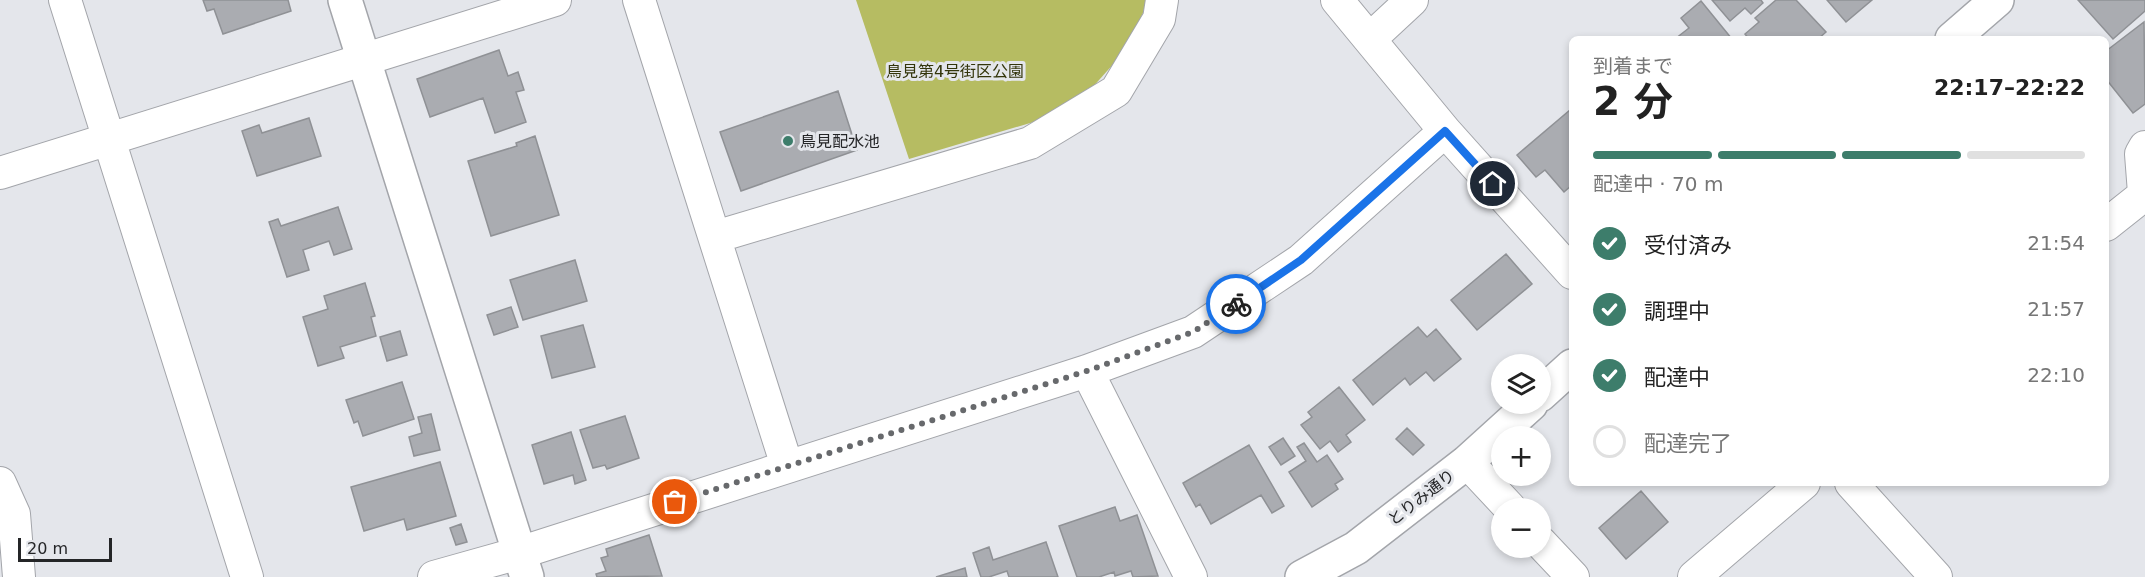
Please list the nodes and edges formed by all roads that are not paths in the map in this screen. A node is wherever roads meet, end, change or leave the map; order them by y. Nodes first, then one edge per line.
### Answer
1 (65, 0) edge
2 (345, 0) edge
3 (555, 0) edge
4 (639, 0) edge
5 (1162, 0) edge
6 (1336, 0) edge
7 (1412, 0) edge
8 (1997, 0) edge
9 (1955, 36) edge
10 (1370, 39) junction
11 (364, 60) junction
12 (1445, 131) junction
13 (108, 140) junction
14 (2145, 147) edge
15 (0, 174) edge
16 (2145, 193) edge
17 (2109, 223) edge
18 (716, 237) junction
19 (1569, 270) edge
20 (1569, 369) edge
21 (1087, 371) junction
22 (1551, 385) edge
23 (1520, 414) edge
24 (1467, 462) junction
25 (787, 466) junction
26 (0, 483) edge
27 (1800, 486) edge
28 (1854, 486) edge
29 (1501, 498) edge
30 (1551, 554) edge
31 (523, 565) edge
32 (19, 577) edge
33 (247, 577) edge
34 (434, 577) edge
35 (1191, 577) edge
36 (1302, 577) edge
37 (1573, 577) edge
38 (1694, 577) edge
39 (1936, 577) edge

1 - 13 street
2 - 11 street
3 - 11 street
4 - 18 street
5 - 18 street
6 - 10 street
7 - 10 street
8 - 9 street
10 - 12 street
11 - 13 street
11 - 31 street
12 - 19 street
12 - 21 street
13 - 15 street
13 - 33 street
14 - 16 street
16 - 17 street
18 - 25 street
20 - 22 street
21 - 25 street
21 - 35 street
23 - 24 street, とりみ通り
24 - 29 street
24 - 36 street, とりみ通り
25 - 31 street
26 - 32 street
27 - 38 street
28 - 39 street
30 - 37 street
31 - 34 street

